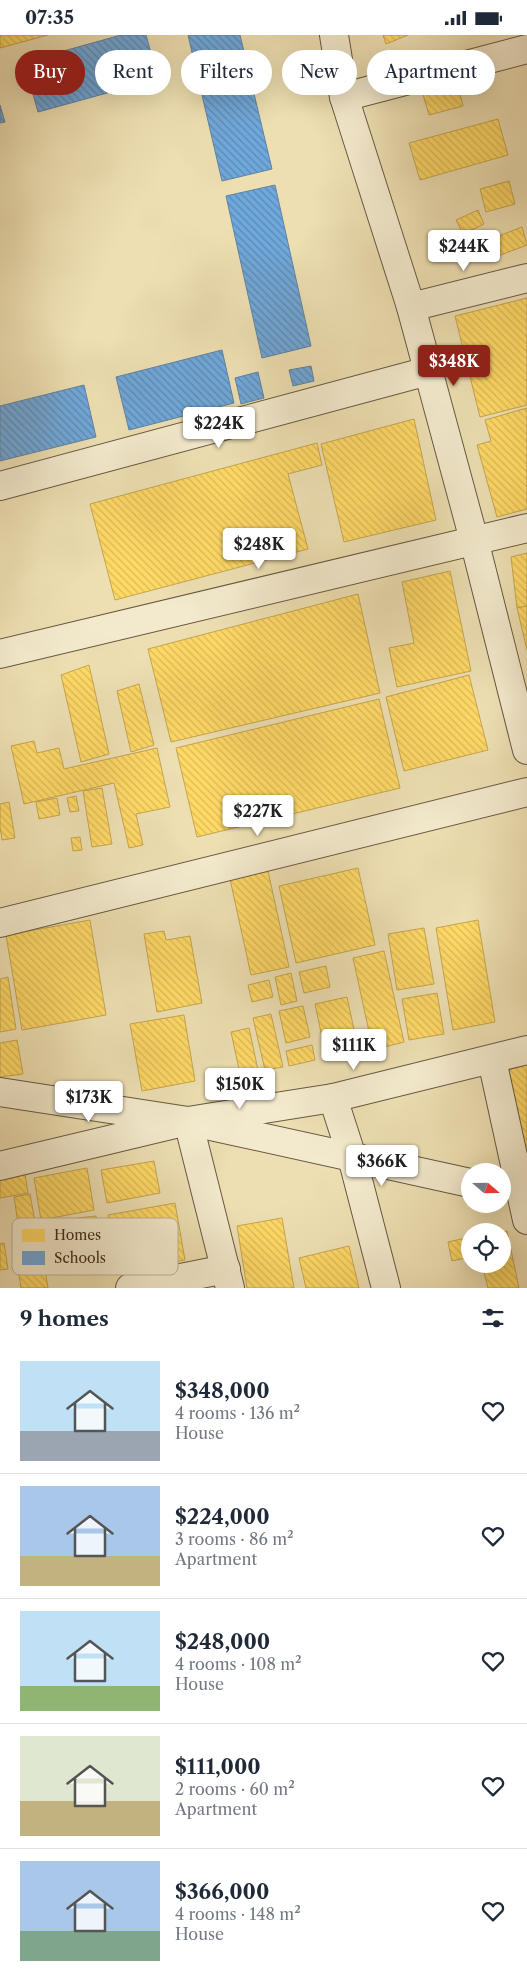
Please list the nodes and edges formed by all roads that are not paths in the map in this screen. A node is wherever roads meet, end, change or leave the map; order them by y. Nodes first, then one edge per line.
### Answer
1 (334, 35) edge
2 (527, 49) edge
3 (344, 97) junction
4 (527, 278) edge
5 (410, 307) junction
6 (428, 371) junction
7 (0, 486) edge
8 (527, 528) edge
9 (474, 540) junction
10 (0, 654) edge
11 (527, 750) edge
12 (527, 792) edge
13 (0, 923) edge
14 (527, 1050) edge
15 (492, 1060) junction
16 (0, 1092) edge
17 (333, 1098) junction
18 (188, 1121) junction
19 (352, 1157) junction
20 (0, 1166) edge
21 (461, 1181) edge
22 (516, 1193) edge
23 (527, 1220) edge
24 (228, 1279) edge
25 (130, 1288) edge
26 (386, 1288) edge

1 - 3 street
2 - 3 street
3 - 5 street
4 - 5 street
5 - 6 street
6 - 7 street
6 - 9 street
8 - 9 street
9 - 10 street
9 - 11 street
12 - 13 street
14 - 15 street
15 - 17 street
15 - 22 street
16 - 18 street
17 - 18 street
17 - 19 street
18 - 19 street
18 - 20 street
18 - 24 street
19 - 21 street
19 - 26 street
22 - 23 street
24 - 25 street

